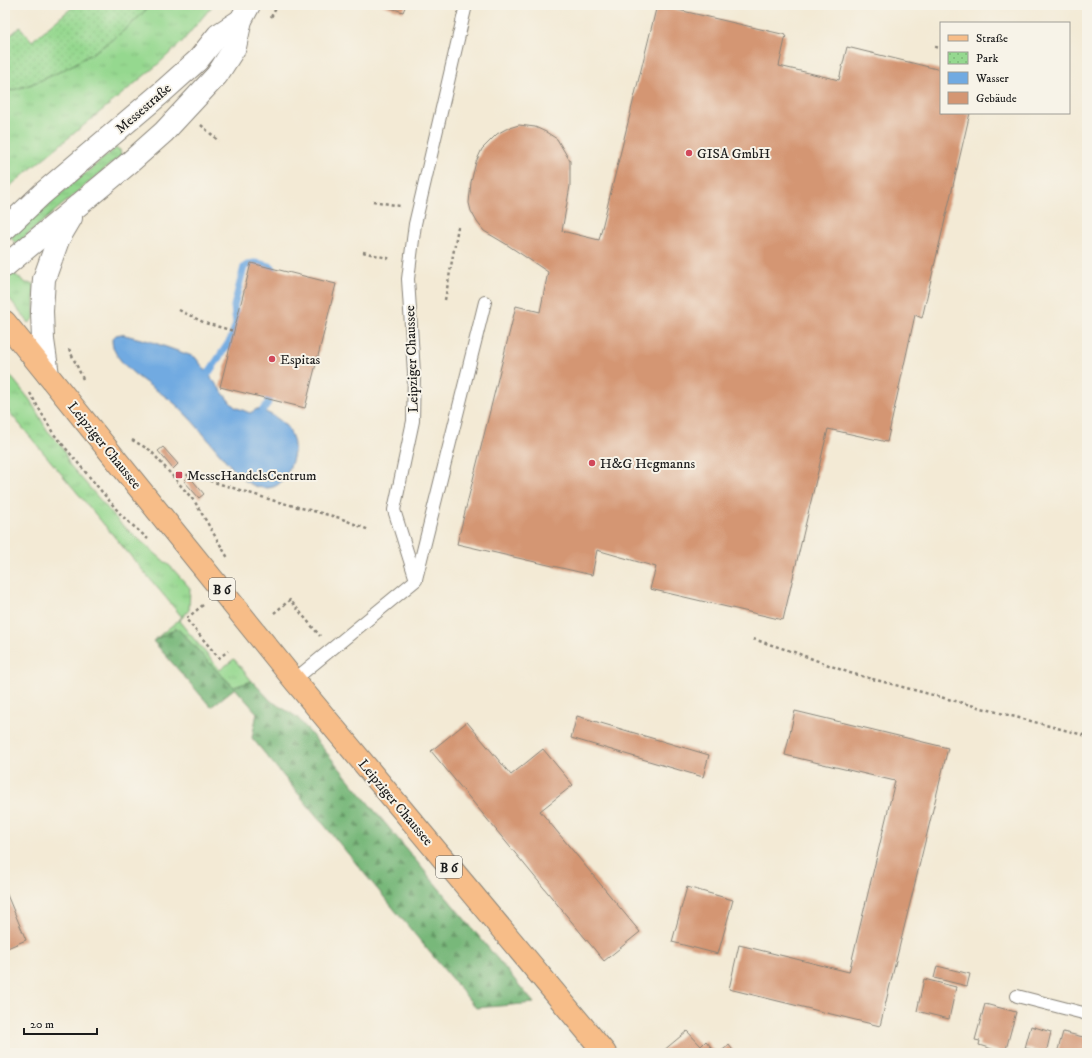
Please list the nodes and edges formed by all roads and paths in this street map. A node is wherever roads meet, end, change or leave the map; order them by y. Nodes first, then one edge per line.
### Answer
1 (278, 5) edge
2 (466, 5) edge
3 (245, 12) edge
4 (268, 23) dead end
5 (936, 47) dead end
6 (940, 48) edge
7 (198, 122) dead end
8 (219, 141) dead end
9 (42, 194) junction
10 (373, 201) dead end
11 (78, 206) junction
12 (402, 207) dead end
13 (5, 212) edge
14 (458, 227) dead end
15 (5, 229) edge
16 (363, 252) dead end
17 (390, 259) dead end
18 (5, 266) edge
19 (445, 300) dead end
20 (484, 302) dead end
21 (179, 310) dead end
22 (6, 324) edge
23 (234, 331) dead end
24 (68, 344) dead end
25 (48, 374) junction
26 (83, 380) dead end
27 (129, 439) dead end
28 (176, 479) junction
29 (369, 530) dead end
30 (232, 565) dead end
31 (416, 580) junction
32 (203, 605) dead end
33 (274, 613) dead end
34 (312, 626) dead end
35 (319, 634) dead end
36 (314, 639) dead end
37 (753, 639) dead end
38 (228, 651) dead end
39 (294, 680) junction
40 (1087, 736) edge
41 (1017, 996) dead end
42 (1087, 1014) edge
43 (605, 1053) edge

1 - 4 path
2 - 31 lane, Leipziger Chaussee
3 - 9 street, Messestraße
3 - 11 street, Messestraße
5 - 6 path
7 - 8 path
9 - 13 street, Messestraße
9 - 15 street, Messestraße
10 - 12 path
11 - 18 street, Messestraße
11 - 25 street, Messestraße
14 - 19 path
16 - 17 path
20 - 31 lane
21 - 23 path
22 - 25 main road, Leipziger Chaussee / B 6
24 - 26 path
25 - 39 main road, Leipziger Chaussee / B 6
27 - 28 path
28 - 29 path
28 - 30 path
31 - 39 lane
32 - 38 path
33 - 34 path
35 - 36 path
37 - 40 path
39 - 43 main road, Leipziger Chaussee / B 6
41 - 42 lane

